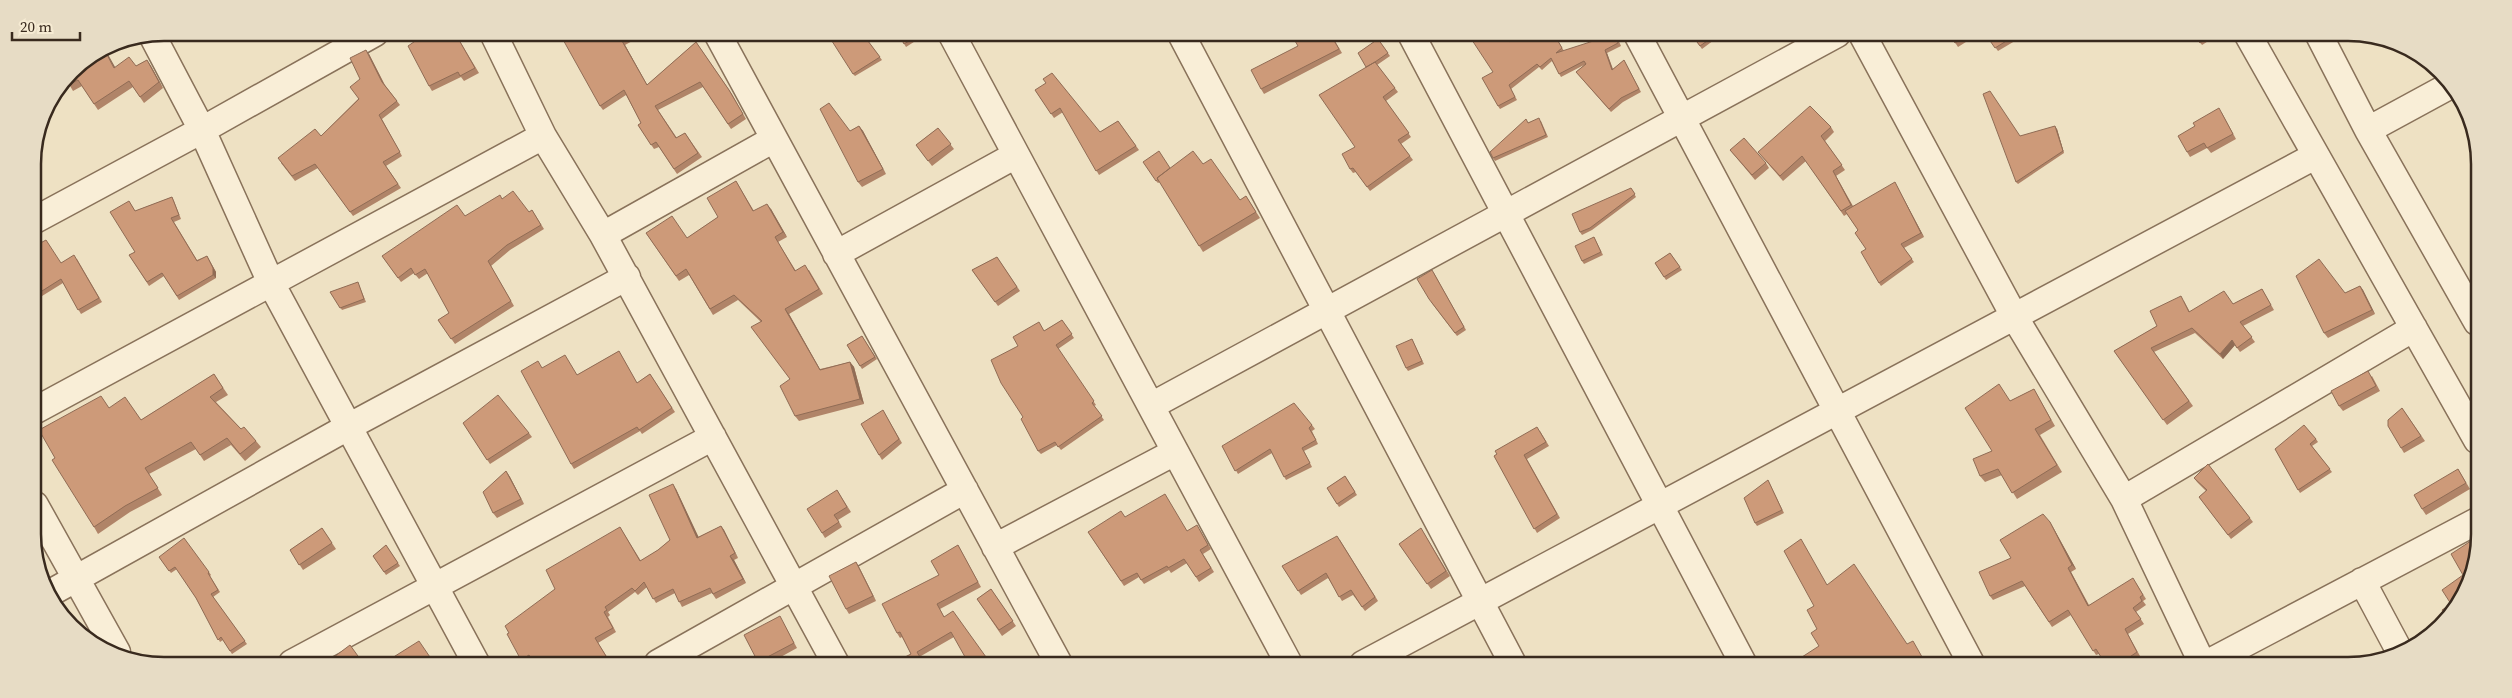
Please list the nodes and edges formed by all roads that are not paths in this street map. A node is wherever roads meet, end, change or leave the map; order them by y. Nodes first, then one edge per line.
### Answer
1 (1415, 41) edge
2 (1642, 41) edge
3 (1824, 41) edge
4 (1866, 41) edge
5 (2251, 41) edge
6 (2322, 41) edge
7 (156, 42) edge
8 (359, 42) edge
9 (497, 42) edge
10 (722, 42) edge
11 (963, 42) edge
12 (1185, 42) edge
13 (2445, 88) edge
14 (1682, 119) junction
15 (202, 130) junction
16 (2368, 130) junction
17 (543, 136) junction
18 (774, 139) junction
19 (1016, 154) junction
20 (2315, 156) junction
21 (1506, 214) junction
22 (42, 216) edge
23 (603, 234) junction
24 (836, 254) junction
25 (626, 278) junction
26 (270, 283) junction
27 (1327, 311) junction
28 (2471, 311) edge
29 (2014, 316) junction
30 (2414, 328) junction
31 (1151, 406) junction
32 (41, 407) edge
33 (1838, 410) junction
34 (348, 428) junction
35 (2471, 429) edge
36 (713, 437) junction
37 (1175, 452) junction
38 (965, 490) junction
39 (2124, 498) junction
40 (1660, 505) junction
41 (41, 516) edge
42 (2471, 524) edge
43 (995, 547) junction
44 (76, 579) junction
45 (2362, 581) junction
46 (434, 586) junction
47 (795, 588) junction
48 (56, 590) edge
49 (1480, 602) junction
50 (113, 645) edge
51 (2397, 646) edge
52 (1285, 656) edge
53 (1377, 656) edge
54 (1509, 656) edge
55 (1739, 656) edge
56 (1967, 656) edge
57 (2200, 656) edge
58 (2221, 656) edge
59 (303, 657) edge
60 (473, 657) edge
61 (671, 657) edge
62 (832, 657) edge
63 (1055, 657) edge

1 - 21 street
2 - 14 street
3 - 14 street
4 - 29 street
5 - 20 street
6 - 16 street
7 - 15 street
8 - 15 street
9 - 17 street
10 - 18 street
11 - 19 street
12 - 27 street
13 - 16 street
14 - 21 street
14 - 33 street
15 - 22 street
15 - 26 street
16 - 28 street
17 - 23 street
17 - 26 street
18 - 23 street
18 - 24 street
19 - 24 street
19 - 31 street
20 - 29 street
20 - 30 street
21 - 27 street
21 - 40 street
23 - 25 street
24 - 38 street
25 - 34 street
25 - 36 street
26 - 32 street
26 - 34 street
27 - 31 street
27 - 49 street
29 - 33 street
29 - 39 street
30 - 35 street
30 - 39 street
31 - 37 street
33 - 40 street
33 - 56 street
34 - 44 street
34 - 46 street
36 - 46 street
36 - 47 street
37 - 43 street
37 - 52 street
38 - 43 street
38 - 47 street
39 - 57 street
40 - 49 street
40 - 55 street
41 - 44 street
42 - 45 street
43 - 63 street
44 - 48 street
44 - 50 street
45 - 51 street
45 - 58 street
46 - 59 street
46 - 60 street
47 - 61 street
47 - 62 street
49 - 53 street
49 - 54 street

